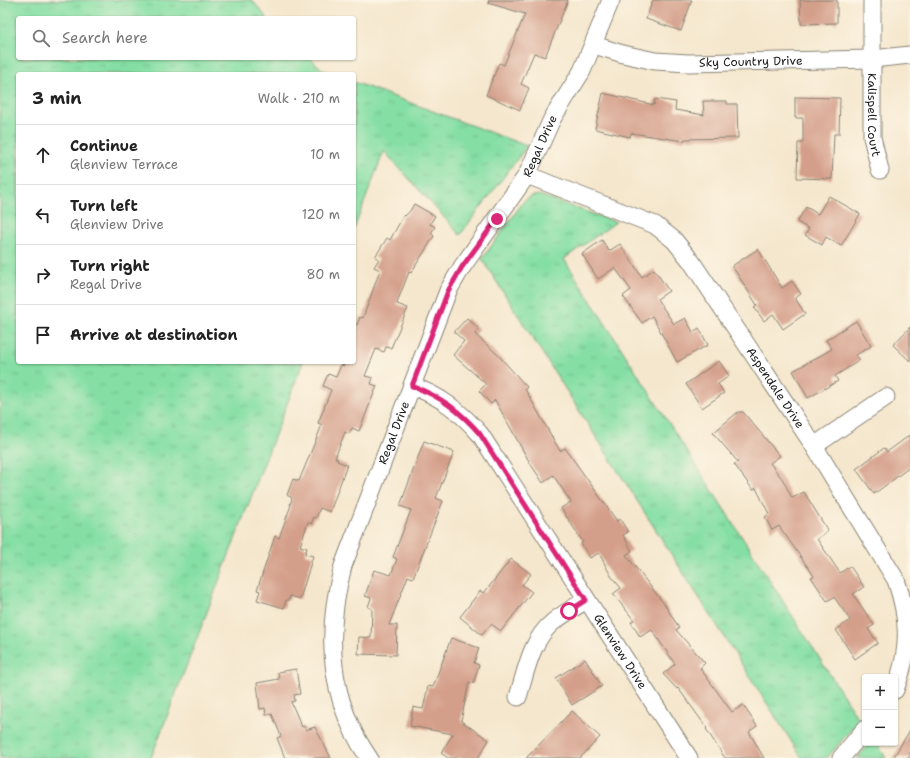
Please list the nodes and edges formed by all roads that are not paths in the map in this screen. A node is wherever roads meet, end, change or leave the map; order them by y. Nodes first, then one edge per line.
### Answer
1 (611, 0) edge
2 (872, 0) edge
3 (594, 45) junction
4 (910, 55) edge
5 (872, 59) junction
6 (880, 170) dead end
7 (527, 175) junction
8 (412, 386) junction
9 (886, 398) dead end
10 (814, 446) junction
11 (586, 600) junction
12 (898, 683) edge
13 (518, 697) dead end
14 (862, 734) edge
15 (369, 758) edge
16 (689, 758) edge
17 (841, 758) edge

1 - 3 street, Regal Drive
2 - 5 street, Kalispell Court
3 - 5 street, Sky Country Drive
3 - 7 street, Regal Drive
4 - 5 street, Sky Country Drive
5 - 6 street, Kalispell Court
7 - 8 street, Regal Drive
7 - 10 street, Aspendale Drive
8 - 11 street, Glenview Drive
8 - 15 street, Regal Drive
9 - 10 street
10 - 12 street, Aspendale Drive
11 - 13 street
11 - 16 street, Glenview Drive
14 - 17 street

